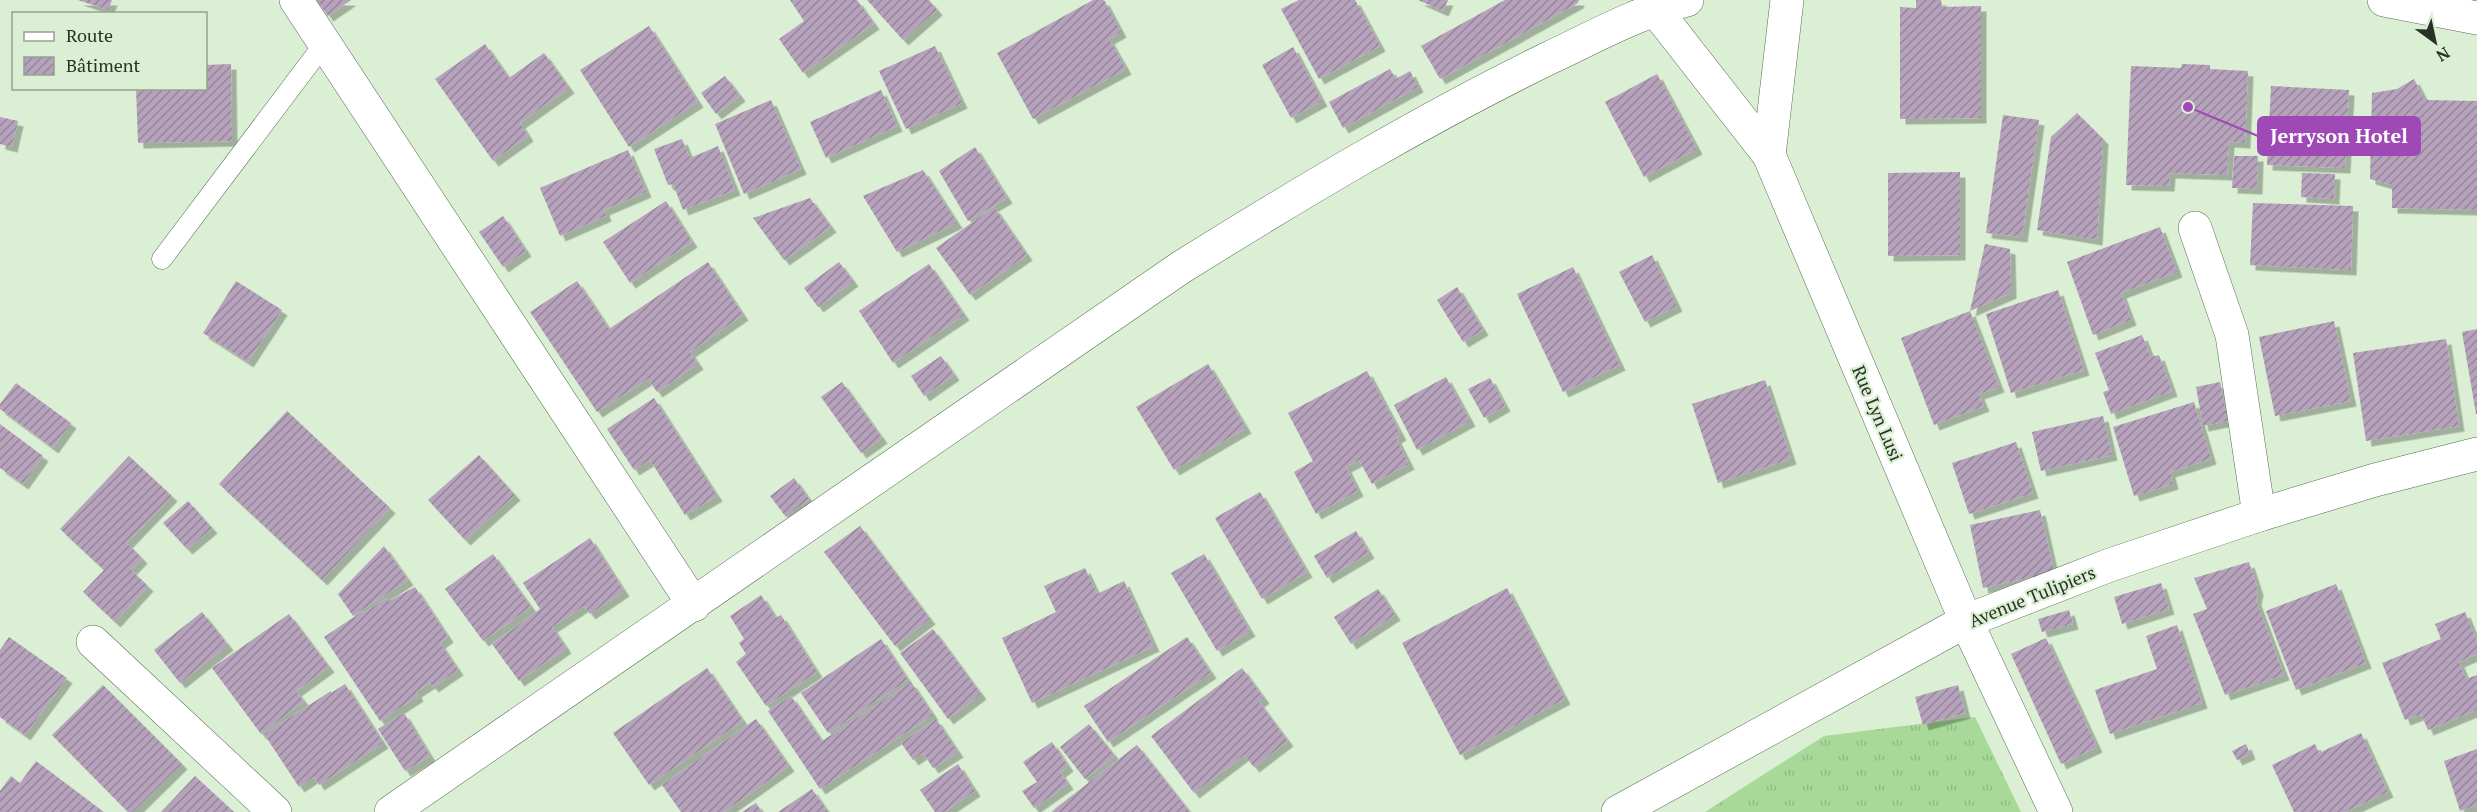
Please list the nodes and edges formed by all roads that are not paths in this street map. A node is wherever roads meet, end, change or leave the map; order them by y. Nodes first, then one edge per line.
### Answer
1 (296, 0) edge
2 (1687, 0) edge
3 (1787, 0) edge
4 (2384, 0) edge
5 (1653, 4) edge
6 (2477, 18) edge
7 (324, 44) junction
8 (1769, 155) junction
9 (2195, 228) dead end
10 (162, 259) dead end
11 (2477, 454) edge
12 (2259, 515) junction
13 (694, 605) junction
14 (1966, 621) junction
15 (93, 642) dead end
16 (275, 812) edge
17 (391, 812) edge
18 (1618, 812) edge
19 (2056, 812) edge

1 - 7 street
2 - 5 street
3 - 8 street, Rue Lyn Lusi
4 - 6 street
5 - 8 street
5 - 13 street
7 - 10 lane
7 - 13 street
8 - 14 street, Rue Lyn Lusi
9 - 12 street
11 - 12 street, Avenue Tulipiers
12 - 14 street, Avenue Tulipiers
13 - 17 street
14 - 18 street, Avenue Tulipiers
14 - 19 street, Rue Lyn Lusi
15 - 16 street

